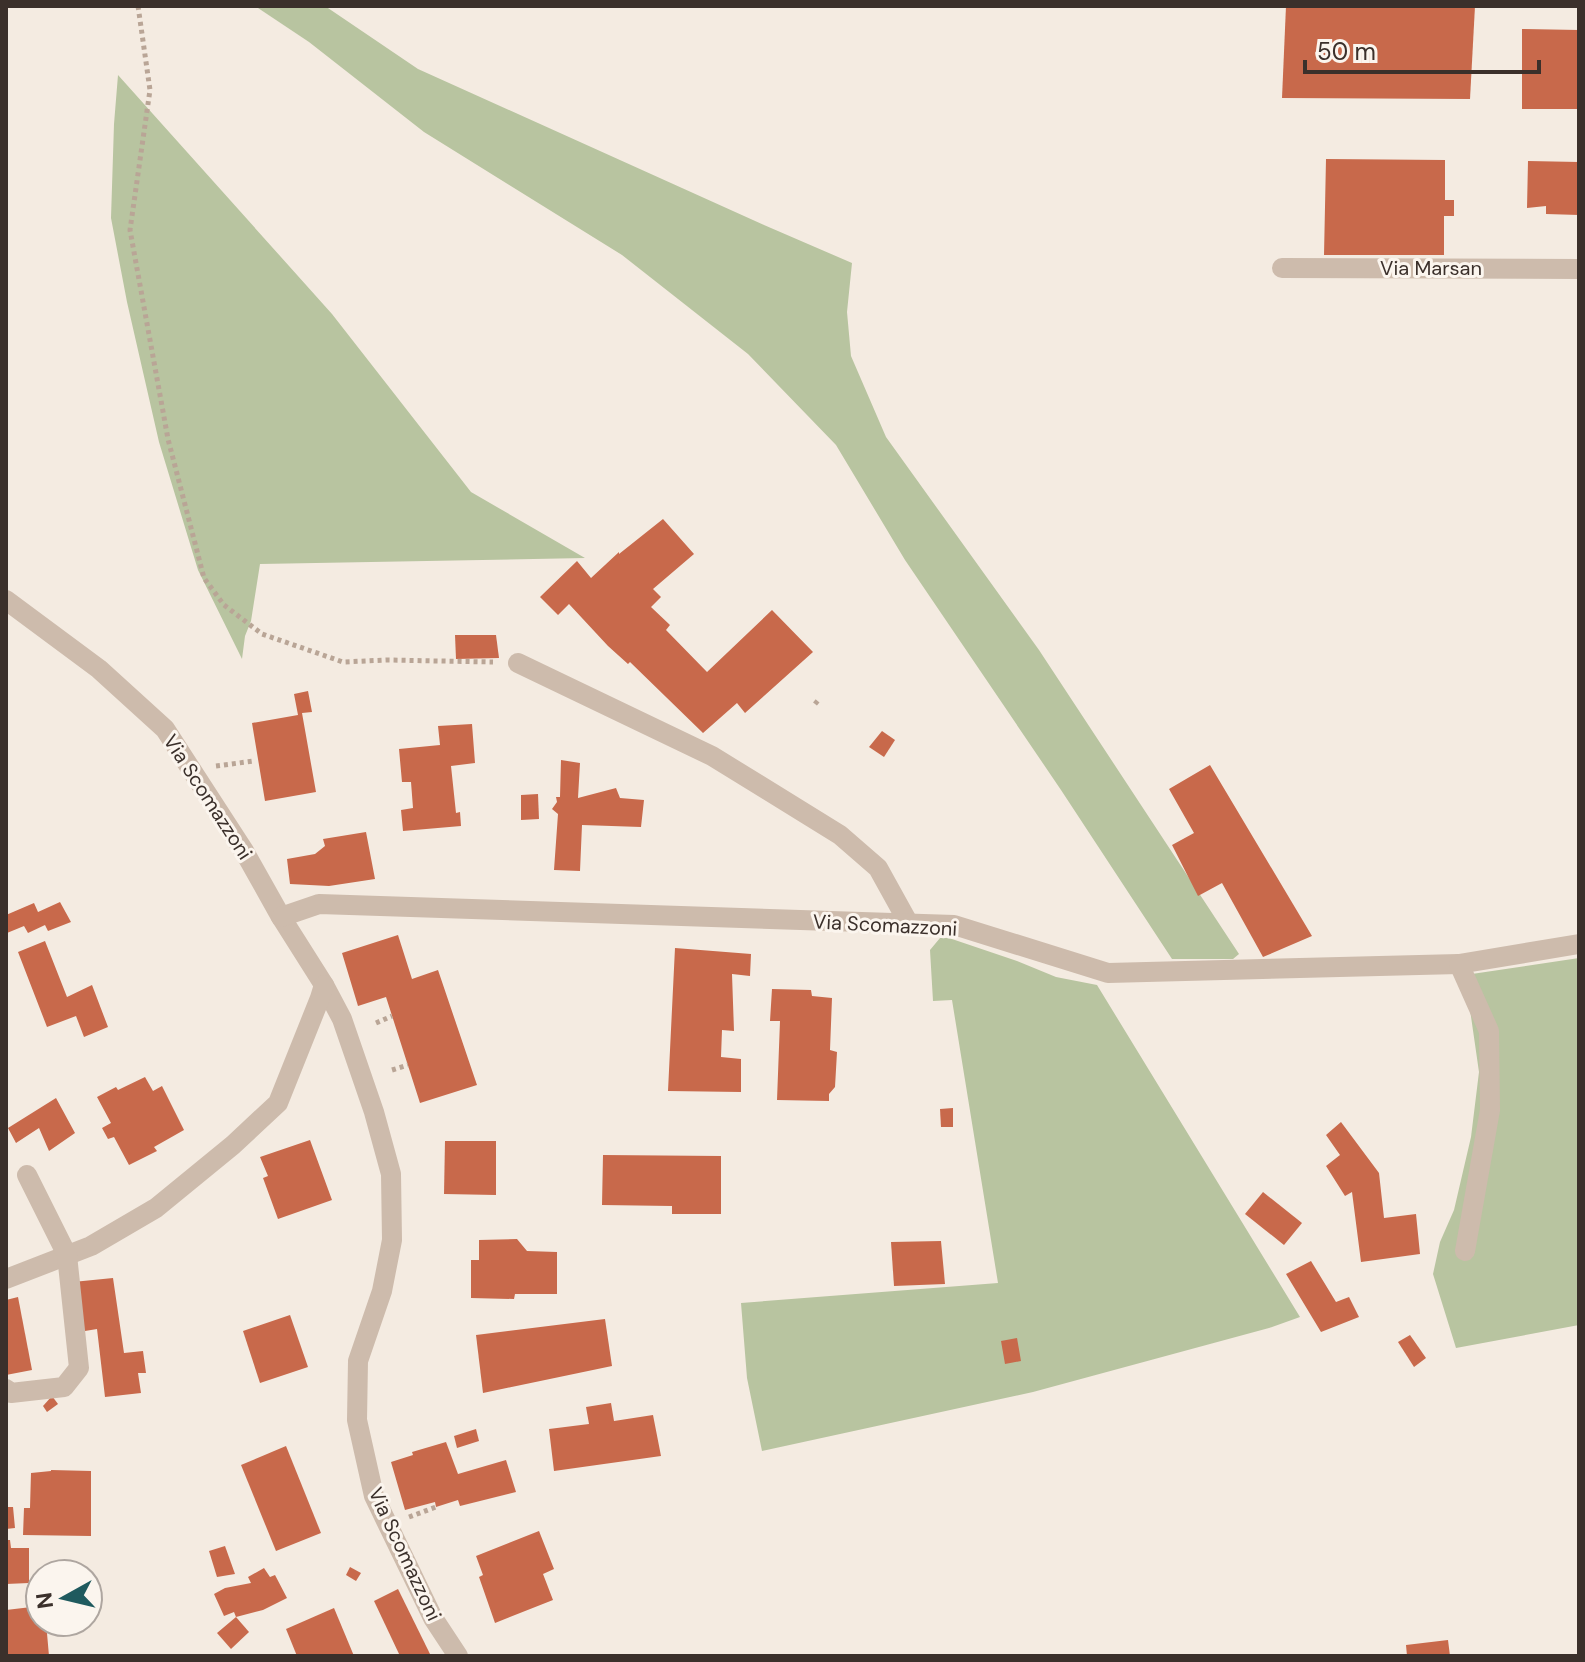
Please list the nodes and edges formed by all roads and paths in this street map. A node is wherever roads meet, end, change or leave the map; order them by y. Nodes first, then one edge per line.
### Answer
1 (138, 6) edge
2 (1282, 268) dead end
3 (1579, 269) edge
4 (6, 600) edge
5 (518, 663) joint
6 (254, 761) dead end
7 (215, 766) dead end
8 (281, 917) junction
9 (909, 924) junction
10 (1579, 944) edge
11 (1459, 964) junction
12 (324, 985) junction
13 (392, 1016) dead end
14 (376, 1023) dead end
15 (408, 1065) dead end
16 (392, 1070) dead end
17 (27, 1175) dead end
18 (1465, 1251) dead end
19 (67, 1255) junction
20 (6, 1279) edge
21 (6, 1389) edge
22 (458, 1656) edge

1 - 5 path
2 - 3 street, Via Marsan
4 - 8 street, Via Scomazzoni
5 - 9 street
6 - 7 path
8 - 9 street, Via Scomazzoni
8 - 12 street, Via Scomazzoni
9 - 11 street, Via Scomazzoni
10 - 11 street, Via Scomazzoni
11 - 18 street
12 - 19 street
12 - 22 street, Via Scomazzoni
13 - 14 path
15 - 16 path
17 - 19 street
19 - 20 street
19 - 21 street

